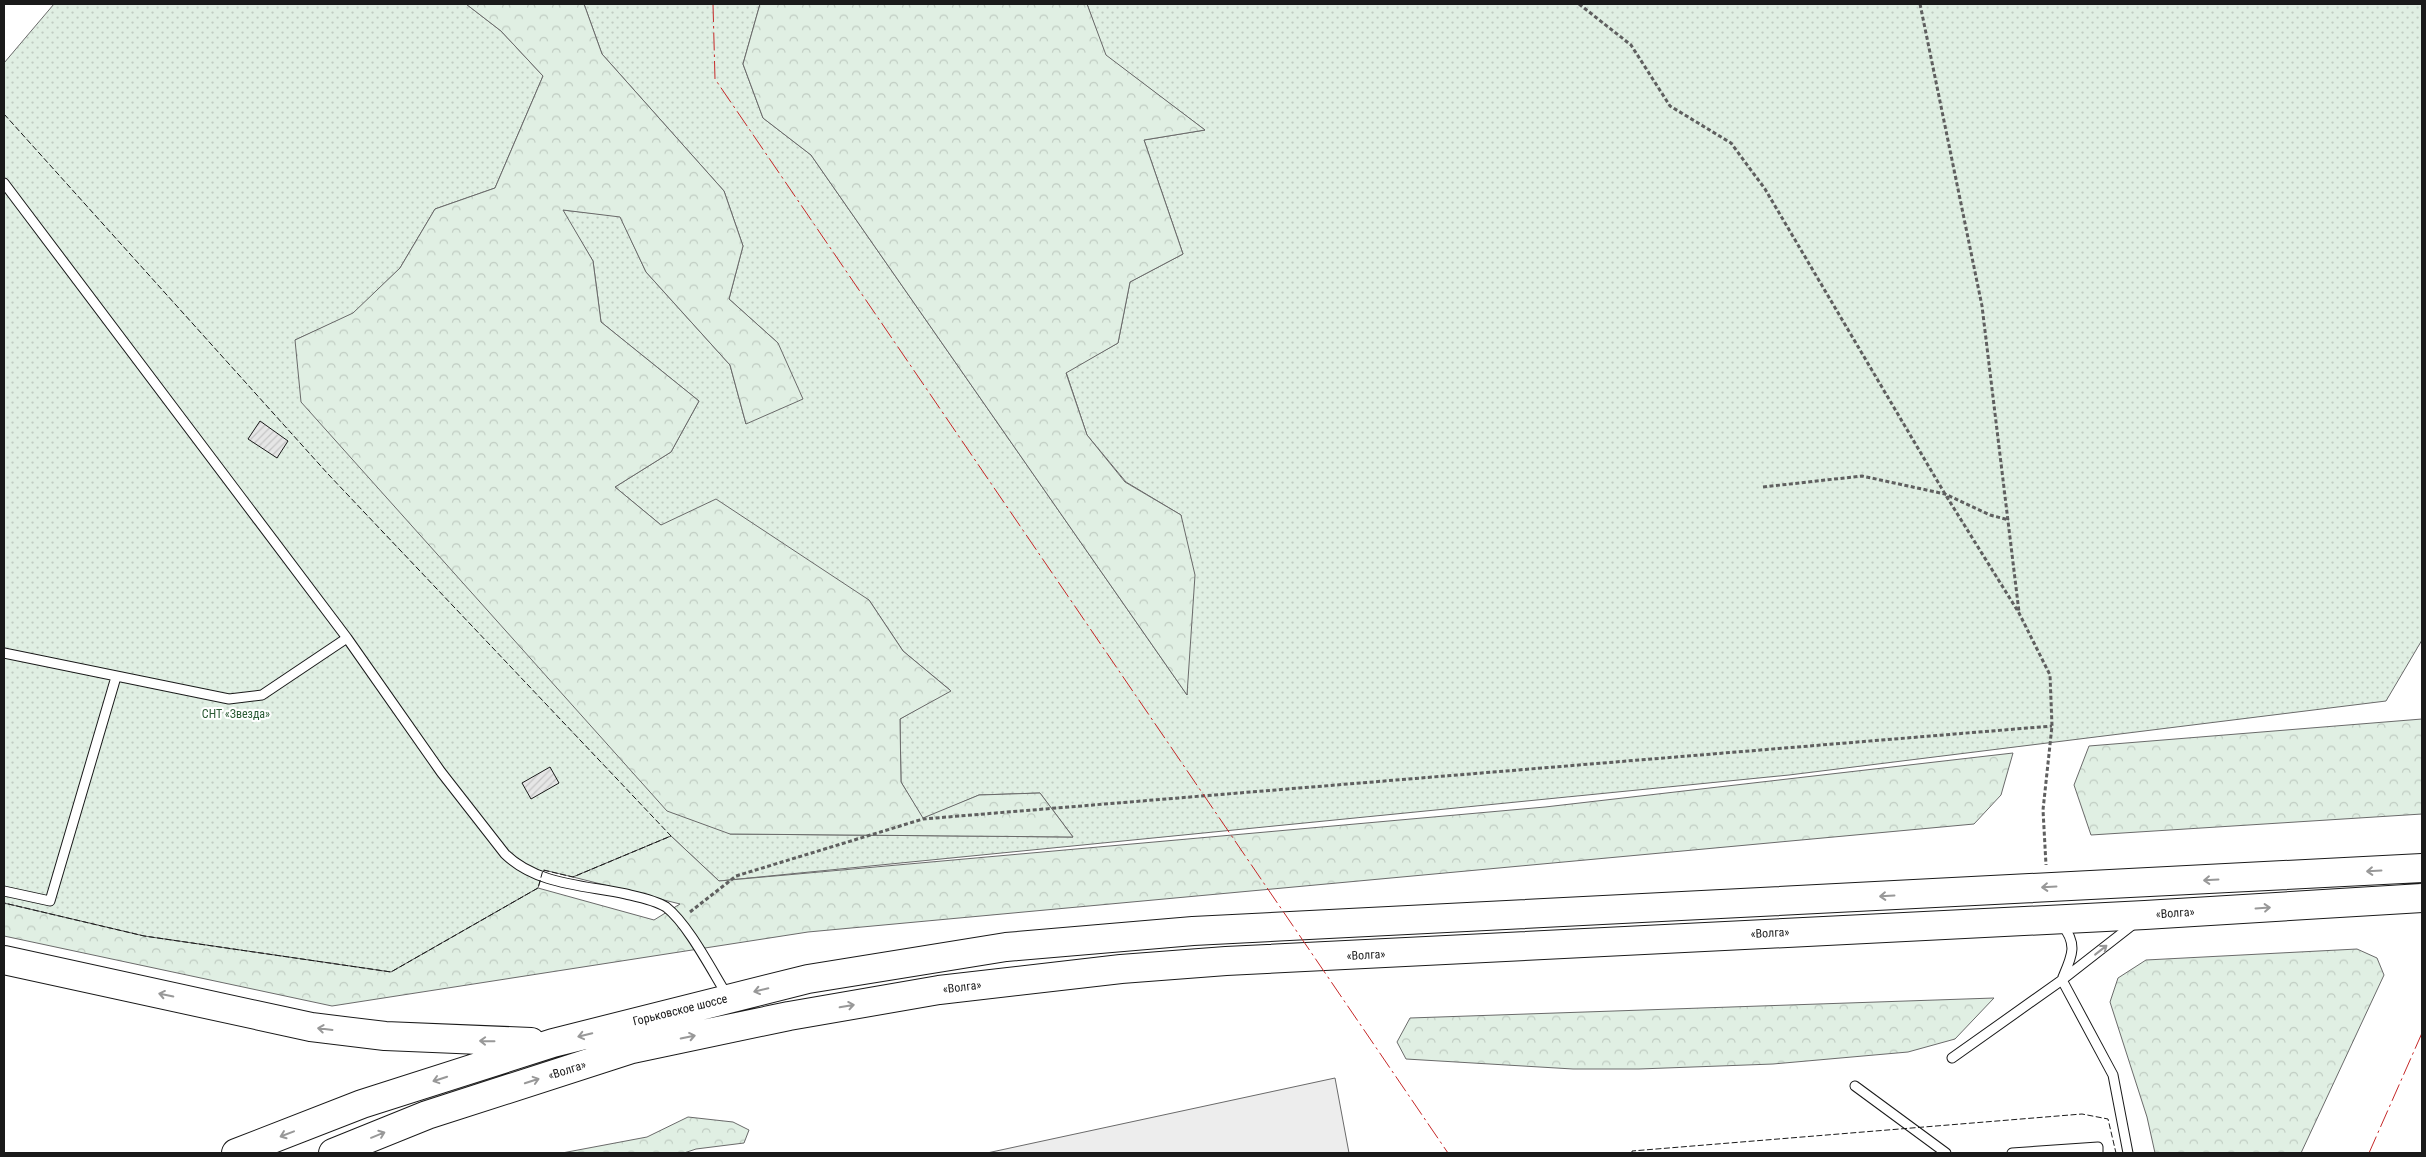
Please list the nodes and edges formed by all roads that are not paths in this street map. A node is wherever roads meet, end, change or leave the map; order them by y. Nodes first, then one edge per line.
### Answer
1 (4, 183) edge
2 (347, 638) junction
3 (4, 653) edge
4 (116, 676) junction
5 (2422, 868) edge
6 (4, 891) edge
7 (2422, 898) edge
8 (2145, 915) junction
9 (2056, 919) junction
10 (4, 960) edge
11 (2062, 980) junction
12 (728, 998) junction
13 (553, 1043) junction
14 (1952, 1058) dead end
15 (1855, 1086) dead end
16 (236, 1153) edge
17 (333, 1153) edge
18 (1946, 1153) edge
19 (2012, 1153) edge
20 (2098, 1153) edge
21 (2128, 1153) edge

1 - 2 lane
2 - 4 lane
2 - 12 lane
3 - 4 lane
4 - 6 lane
5 -> 12 highway, Горьковское шоссе
8 -> 7 highway, «Волга»
8 - 9 highway, «Волга»
11 -> 8 lane
9 - 11 lane
17 -> 9 highway, «Волга»
13 -> 10 highway
11 - 14 lane
11 - 21 lane
12 -> 13 highway, Горьковское шоссе
13 -> 16 highway
15 - 18 lane
19 - 20 lane

